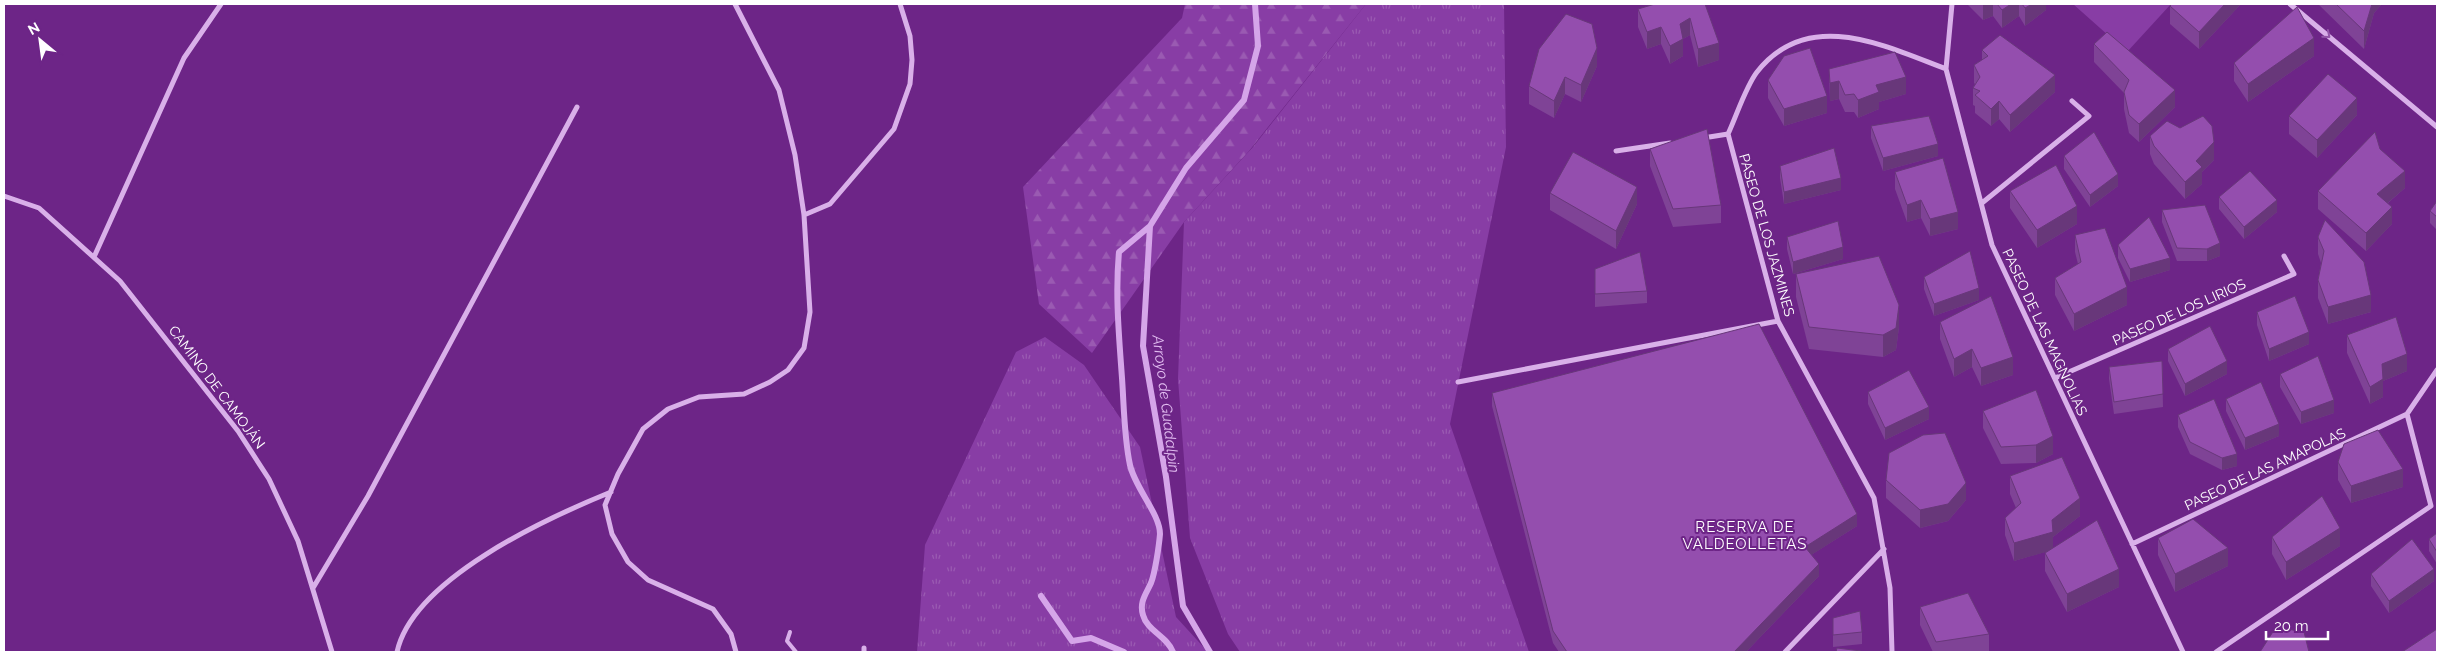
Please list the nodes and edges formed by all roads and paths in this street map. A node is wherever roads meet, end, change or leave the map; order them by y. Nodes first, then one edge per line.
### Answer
1 (221, 4) edge
2 (735, 4) edge
3 (900, 4) edge
4 (1952, 4) edge
5 (2290, 4) edge
6 (1946, 69) junction
7 (2072, 100) dead end
8 (576, 107) dead end
9 (2437, 127) edge
10 (1728, 134) junction
11 (1700, 138) edge
12 (1681, 141) edge
13 (1616, 151) dead end
14 (4, 196) edge
15 (1982, 203) junction
16 (804, 214) junction
17 (2284, 256) dead end
18 (94, 257) junction
19 (1778, 321) junction
20 (2437, 370) edge
21 (2055, 378) junction
22 (1458, 382) dead end
23 (2407, 414) junction
24 (611, 492) junction
25 (2132, 544) junction
26 (1884, 549) junction
27 (313, 588) junction
28 (790, 632) dead end
29 (332, 652) edge
30 (397, 652) edge
31 (736, 652) edge
32 (796, 652) edge
33 (1785, 652) edge
34 (1892, 652) edge
35 (2183, 652) edge
36 (2216, 652) edge

1 - 18 street
2 - 16 street
3 - 16 street
4 - 6 street, PASEO DE LAS MAGNOLIAS
5 -> 9 street
6 - 10 street
6 - 15 street, PASEO DE LAS MAGNOLIAS
7 - 15 street
8 - 27 street
10 - 11 street
10 - 19 street, PASEO DE LOS JAZMINES
12 - 13 street
14 - 18 street, CAMINO DE CAMOJÁN
15 - 21 street, PASEO DE LAS MAGNOLIAS
16 - 24 street
17 - 21 street, PASEO DE LOS LIRIOS
18 - 27 street, CAMINO DE CAMOJÁN
19 - 22 street
19 - 26 street, PASEO DE LOS JAZMINES
20 - 23 street
21 - 25 street, PASEO DE LAS MAGNOLIAS
23 - 25 street, PASEO DE LAS AMAPOLAS
23 - 36 street
24 - 30 street
24 - 31 street
25 - 35 street, PASEO DE LAS MAGNOLIAS
26 - 33 street
26 - 34 street, PASEO DE LOS JAZMINES
27 - 29 street, CAMINO DE CAMOJÁN
28 - 32 lane

